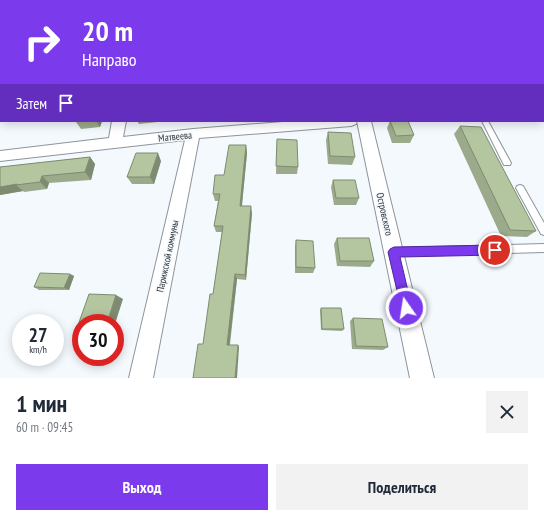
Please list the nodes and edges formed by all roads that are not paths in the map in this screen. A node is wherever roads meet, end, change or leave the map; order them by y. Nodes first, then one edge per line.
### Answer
1 (522, 0) edge
2 (526, 0) edge
3 (119, 122) edge
4 (339, 122) edge
5 (364, 122) edge
6 (486, 122) edge
7 (193, 134) junction
8 (114, 143) junction
9 (0, 156) edge
10 (508, 163) dead end
11 (520, 188) dead end
12 (544, 231) edge
13 (544, 248) edge
14 (394, 252) junction
15 (142, 378) edge
16 (422, 378) edge

1 - 2 main road
3 - 8 street
4 - 7 street, Матвеева
5 - 14 street, Островского
6 - 10 lane
7 - 8 street, Матвеева
7 - 15 street, Парижской коммуны
8 - 9 street, Матвеева
11 - 12 lane
13 - 14 lane
14 - 16 street, Островского

